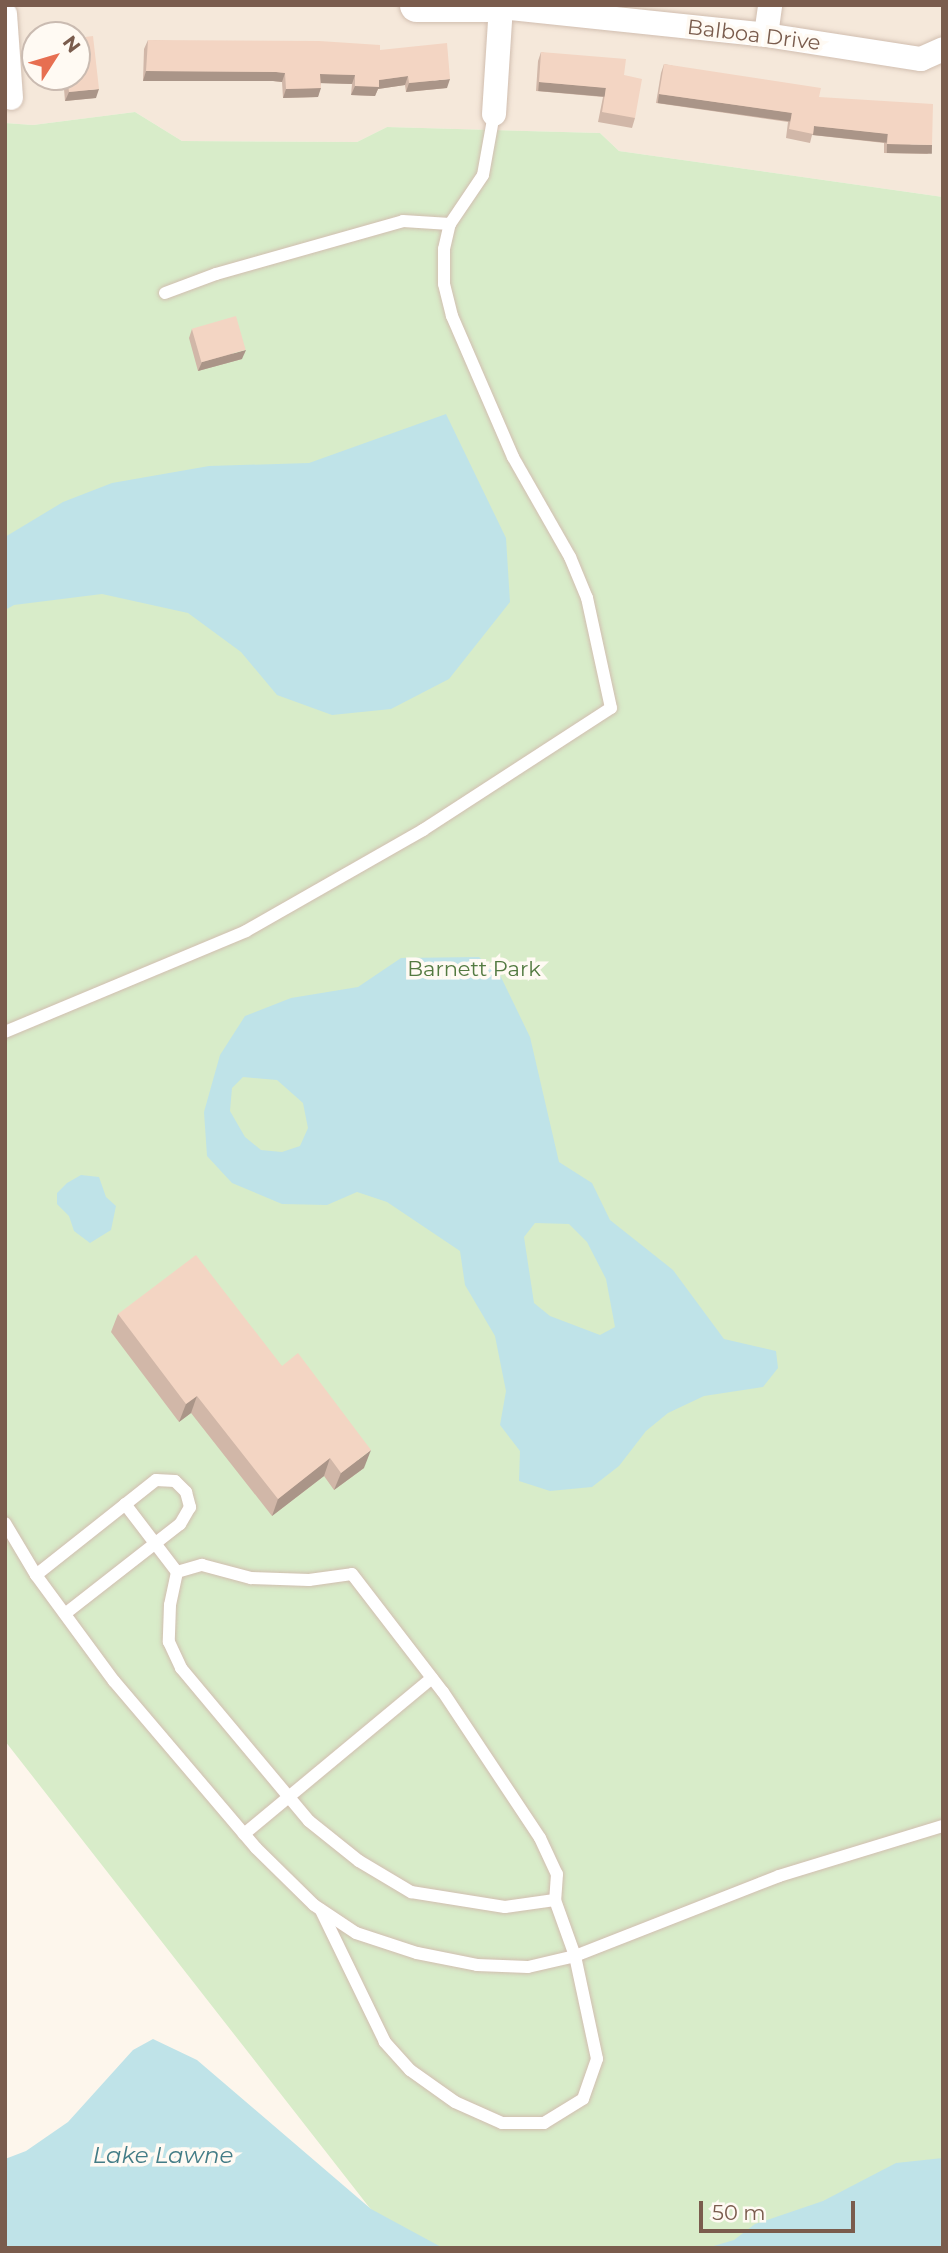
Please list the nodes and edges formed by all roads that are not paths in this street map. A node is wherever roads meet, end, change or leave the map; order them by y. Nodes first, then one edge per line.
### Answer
1 (416, 5) edge
2 (769, 5) edge
3 (501, 6) edge
4 (5, 14) edge
5 (765, 35) junction
6 (943, 49) edge
7 (11, 98) dead end
8 (494, 114) joint
9 (450, 224) junction
10 (165, 293) dead end
11 (5, 1032) edge
12 (125, 1504) junction
13 (5, 1522) edge
14 (155, 1544) junction
15 (177, 1572) junction
16 (36, 1575) junction
17 (65, 1614) junction
18 (432, 1678) junction
19 (286, 1796) junction
20 (943, 1826) edge
21 (244, 1834) junction
22 (555, 1900) junction
23 (321, 1909) junction
24 (575, 1956) junction

1 - 3 street, Balboa Drive
2 - 5 street
3 - 5 street, Balboa Drive
3 - 8 street
4 - 7 street
5 - 6 street, Balboa Drive
8 - 9 lane
9 - 10 lane
9 - 11 lane
12 - 14 lane
12 - 14 lane
12 - 16 lane
13 - 16 lane
14 - 15 lane
14 - 17 lane
15 - 18 lane
15 - 19 lane
16 - 17 lane
17 - 21 lane
18 - 19 lane
18 - 22 lane
19 - 21 lane
19 - 22 lane
20 - 24 lane
21 - 23 lane
22 - 24 lane
23 - 24 lane
23 - 24 lane

